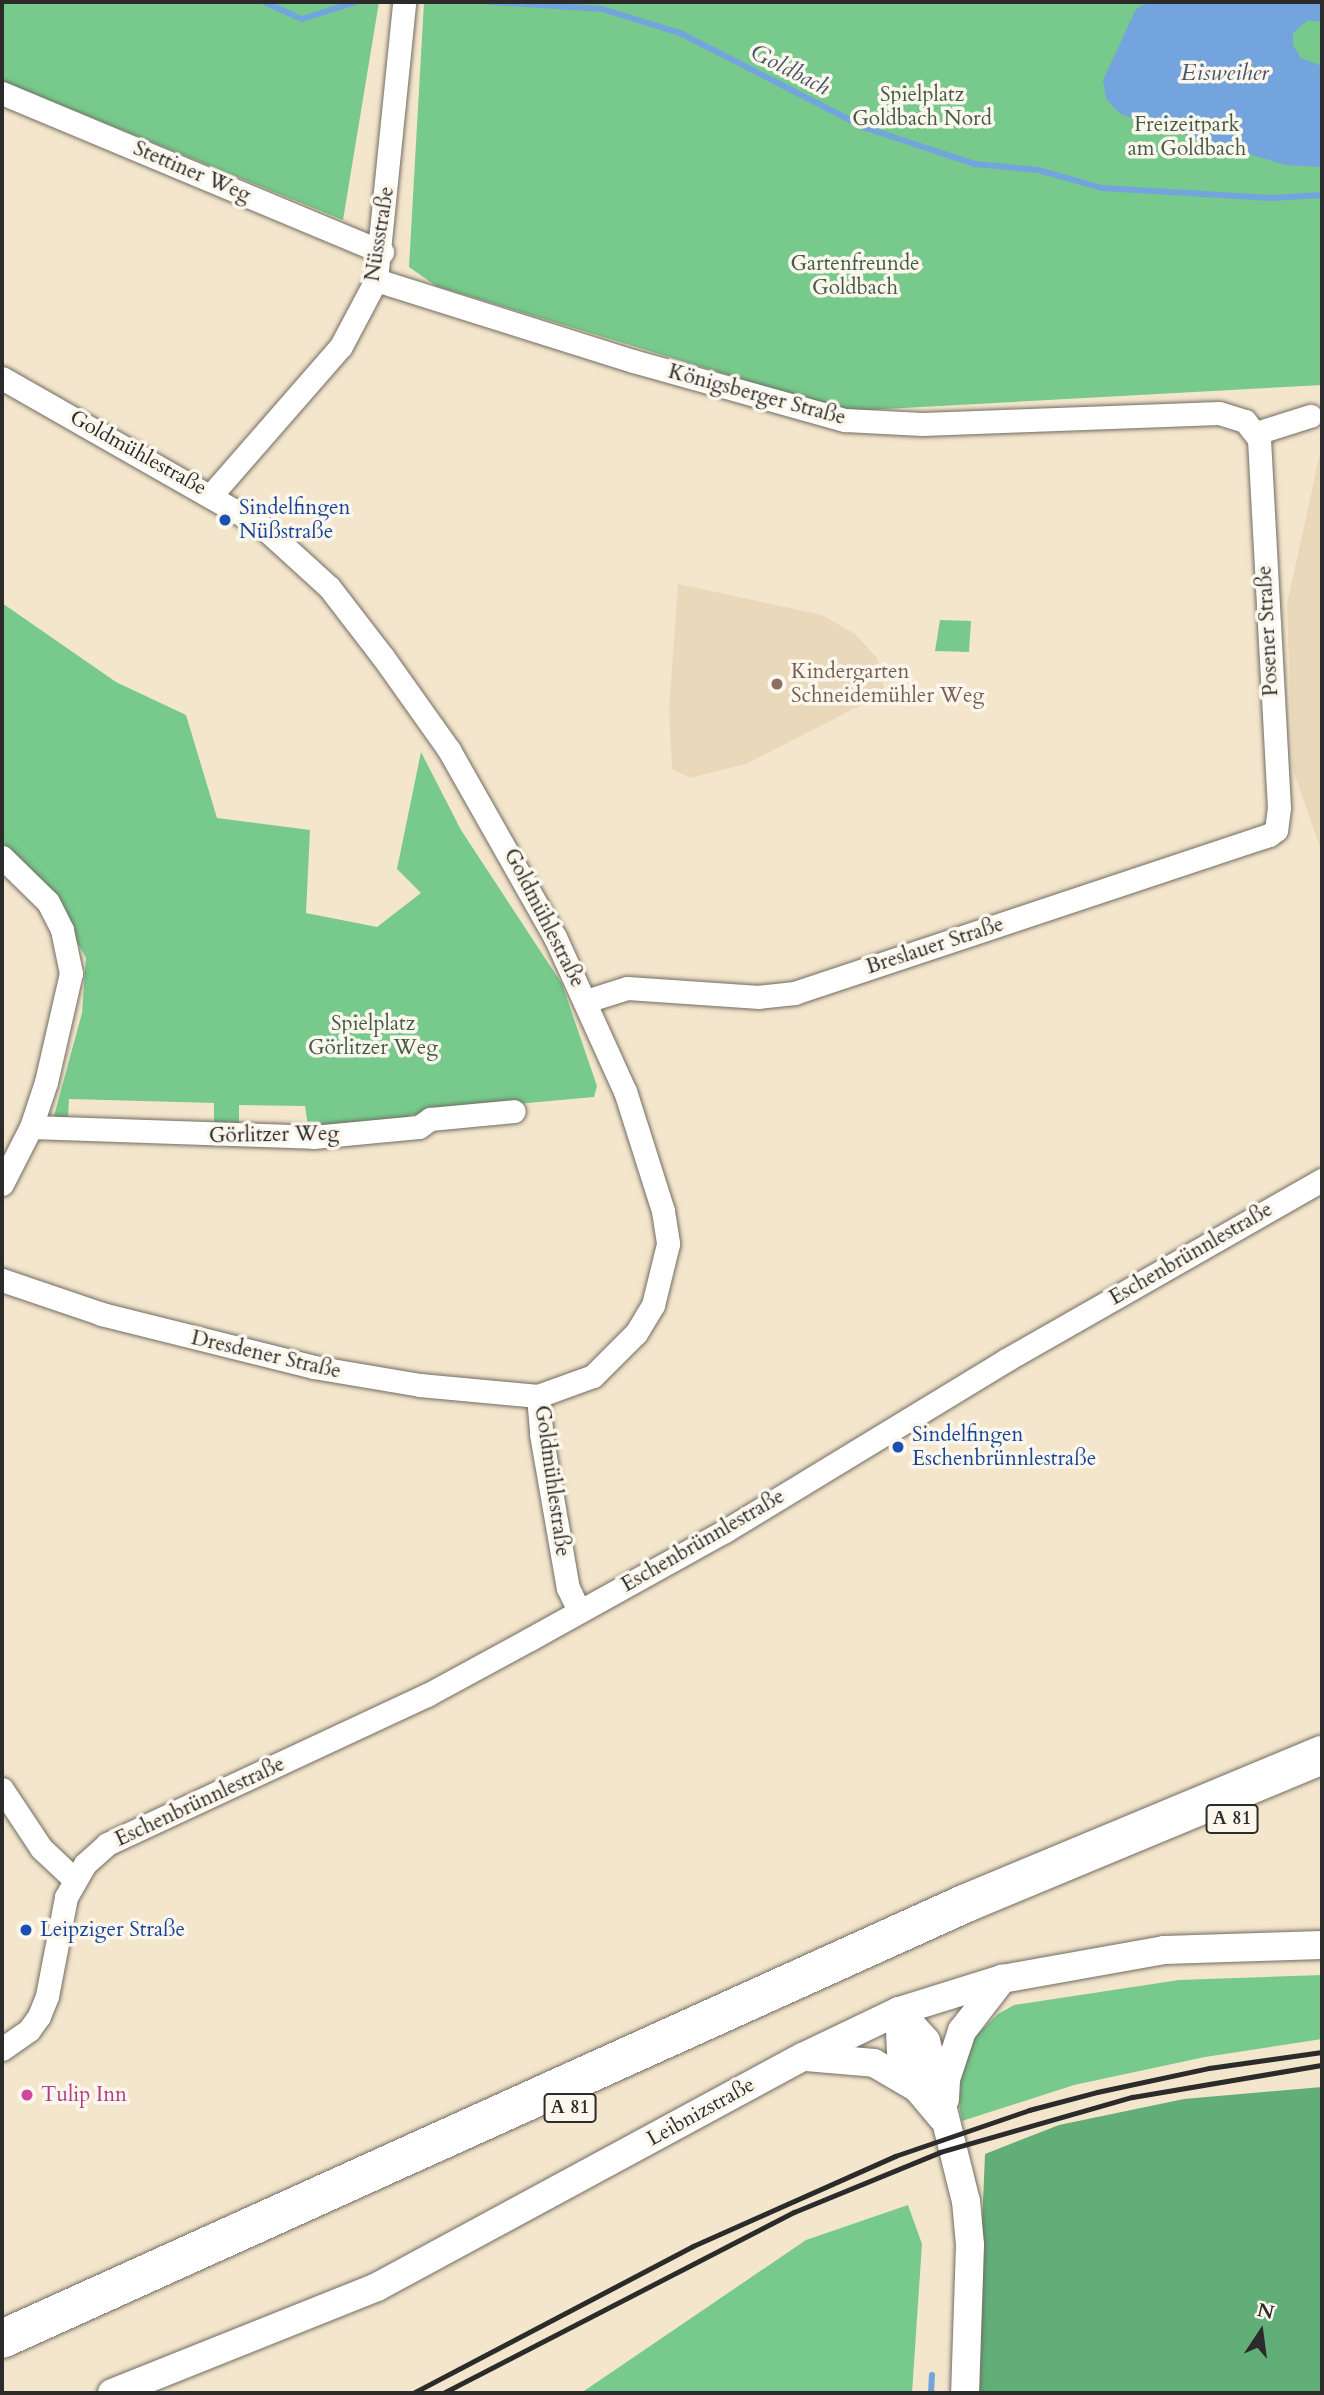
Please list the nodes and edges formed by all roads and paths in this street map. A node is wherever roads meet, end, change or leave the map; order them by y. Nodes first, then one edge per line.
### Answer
1 (403, 10) edge
2 (2, 93) edge
3 (382, 252) junction
4 (376, 280) junction
5 (2, 378) edge
6 (1310, 416) dead end
7 (1256, 433) junction
8 (212, 494) junction
9 (1276, 830) joint
10 (2, 858) edge
11 (586, 1001) junction
12 (514, 1111) dead end
13 (31, 1127) junction
14 (1322, 1180) edge
15 (2, 1184) edge
16 (2, 1280) edge
17 (538, 1396) junction
18 (579, 1611) junction
19 (1322, 1755) edge
20 (1322, 1782) edge
21 (2, 1789) edge
22 (74, 1879) junction
23 (1322, 1945) edge
24 (1002, 1979) junction
25 (899, 2011) junction
26 (2, 2049) edge
27 (803, 2057) junction
28 (917, 2088) junction
29 (943, 2119) junction
30 (2, 2339) edge
31 (2, 2366) edge
32 (111, 2393) edge
33 (965, 2393) edge

1 - 3 street, Nüssstraße
2 - 3 street, Stettiner Weg
3 - 4 street, Nüssstraße
4 - 7 street, Königsberger Straße
4 - 8 street, Nüssstraße
5 - 8 street, Goldmühlestraße
6 - 7 street
7 - 9 street, Posener Straße
8 - 11 street, Goldmühlestraße
9 - 11 street, Breslauer Straße
10 - 13 street
11 - 17 street, Goldmühlestraße
12 - 13 street, Görlitzer Weg
13 - 15 street
14 - 18 street, Eschenbrünnlestraße
16 - 17 street, Dresdener Straße
17 - 18 street, Goldmühlestraße
18 - 22 street, Eschenbrünnlestraße
19 - 30 highway, A 81
20 - 31 highway, A 81
21 - 22 street
22 - 26 street
23 - 24 street, Leibnizstraße
24 - 25 street, Leibnizstraße
24 - 29 street
25 - 27 street, Leibnizstraße
25 - 28 street
25 - 29 street
27 - 28 street
27 - 32 street, Leibnizstraße
28 - 29 street
29 - 33 street

